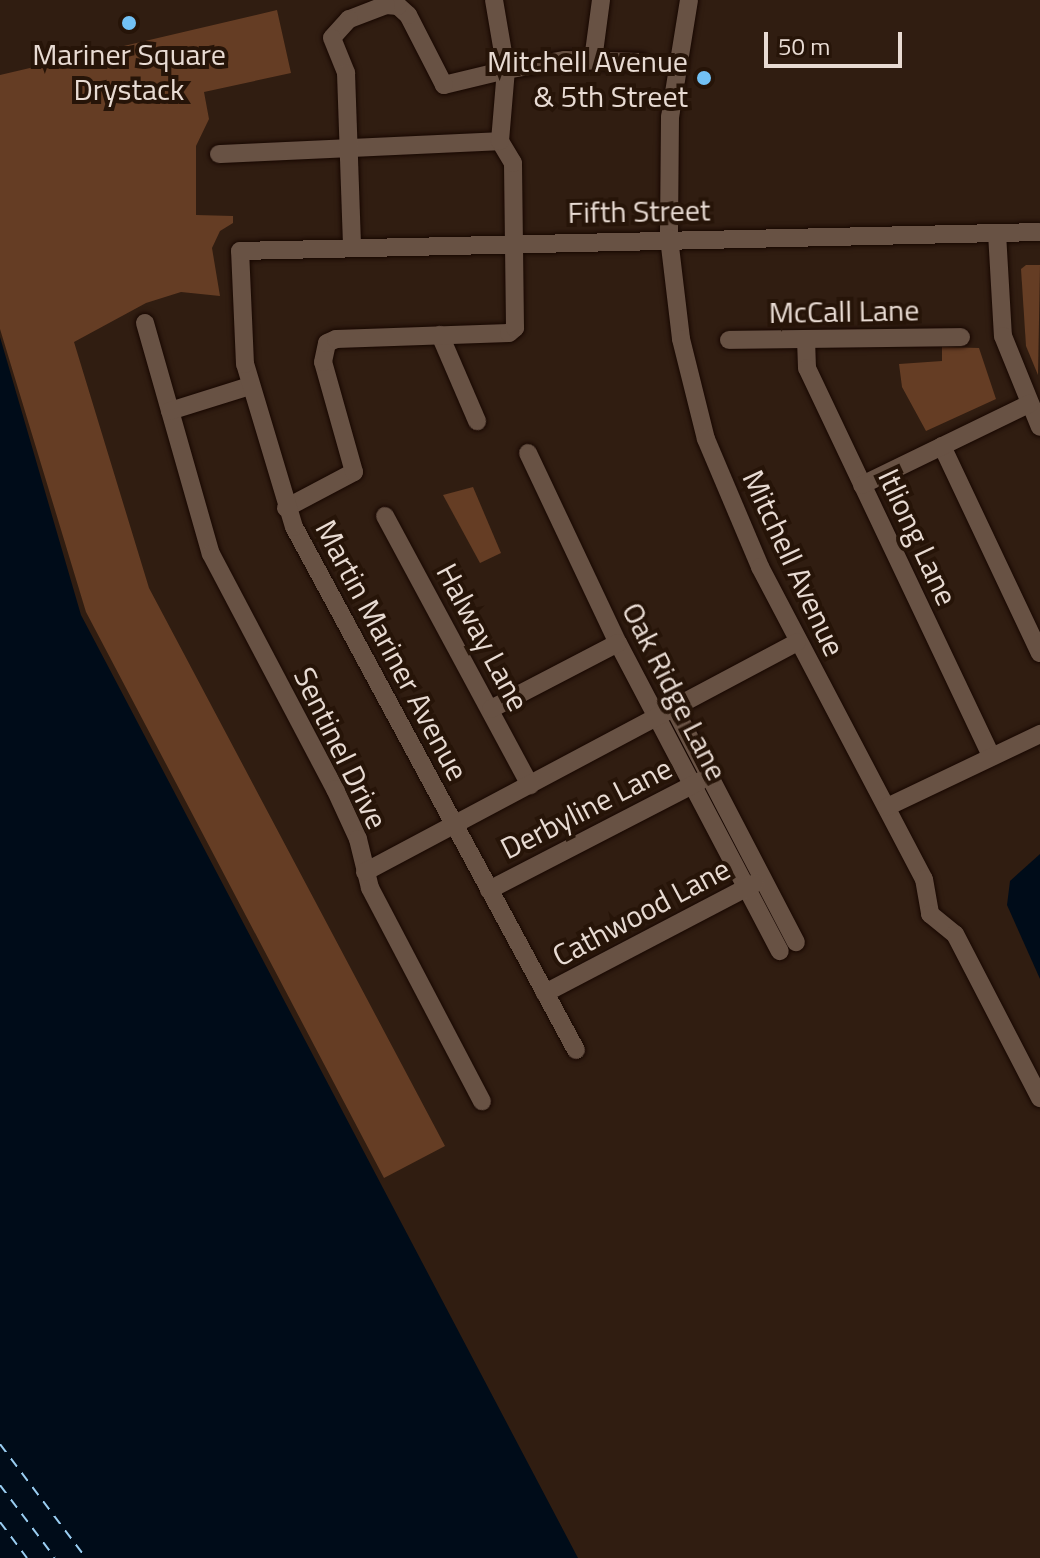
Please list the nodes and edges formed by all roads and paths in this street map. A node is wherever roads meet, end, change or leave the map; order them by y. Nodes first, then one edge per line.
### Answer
1 (494, 0) edge
2 (601, 0) edge
3 (689, 0) edge
4 (593, 60) junction
5 (641, 62) dead end
6 (506, 70) junction
7 (500, 141) junction
8 (349, 150) junction
9 (219, 154) dead end
10 (1040, 232) edge
11 (997, 233) junction
12 (669, 238) junction
13 (516, 243) junction
14 (352, 248) junction
15 (240, 251) joint
16 (145, 323) dead end
17 (440, 335) junction
18 (961, 337) dead end
19 (806, 339) junction
20 (729, 340) dead end
21 (250, 386) junction
22 (1029, 404) junction
23 (170, 411) junction
24 (477, 421) dead end
25 (1040, 427) edge
26 (942, 446) junction
27 (528, 453) dead end
28 (862, 485) junction
29 (286, 508) junction
30 (385, 516) dead end
31 (797, 642) junction
32 (618, 643) junction
33 (1040, 653) edge
34 (491, 709) junction
35 (666, 712) junction
36 (1040, 734) edge
37 (991, 756) junction
38 (700, 781) junction
39 (530, 785) junction
40 (887, 807) junction
41 (454, 825) junction
42 (365, 872) junction
43 (755, 883) junction
44 (489, 890) junction
45 (788, 946) dead end
46 (545, 993) junction
47 (576, 1050) dead end
48 (1040, 1098) edge
49 (482, 1101) dead end

1 - 6 street
2 - 4 street
3 - 12 street, Mitchell Avenue
4 - 5 street
4 - 6 street
6 - 7 street
6 - 8 street
7 - 8 street
7 - 13 street
8 - 9 street
8 - 14 street
10 - 11 street, Fifth Street
11 - 12 street, Fifth Street
11 - 22 street
12 - 13 street, Fifth Street
12 - 31 street, Mitchell Avenue
13 - 14 street, Fifth Street
13 - 17 street
14 - 15 street, Fifth Street
15 - 21 street, Martin Mariner Avenue
16 - 23 street, Sentinel Drive
17 - 24 street
17 - 29 street
18 - 19 street, McCall Lane
19 - 20 street, McCall Lane
19 - 28 street, Itliong Lane
21 - 23 street
21 - 29 street, Martin Mariner Avenue
22 - 25 street
22 - 26 street
23 - 42 street, Sentinel Drive
26 - 28 street
26 - 33 street
27 - 32 street, Oak Ridge Lane
28 - 37 street, Itliong Lane
29 - 41 street, Martin Mariner Avenue
30 - 34 street, Halway Lane
31 - 35 street
31 - 40 street, Mitchell Avenue
32 - 34 street
32 - 35 street, Oak Ridge Lane
34 - 39 street, Halway Lane
35 - 38 street, Oak Ridge Lane
35 - 39 street
36 - 37 street
37 - 40 street
38 - 43 street, Oak Ridge Lane
38 - 44 street, Derbyline Lane
39 - 41 street
40 - 48 street, Mitchell Avenue
41 - 42 street
41 - 44 street, Martin Mariner Avenue
42 - 49 street, Sentinel Drive
43 - 45 street, Oak Ridge Lane
43 - 46 street, Cathwood Lane
44 - 46 street, Martin Mariner Avenue
46 - 47 street, Martin Mariner Avenue

